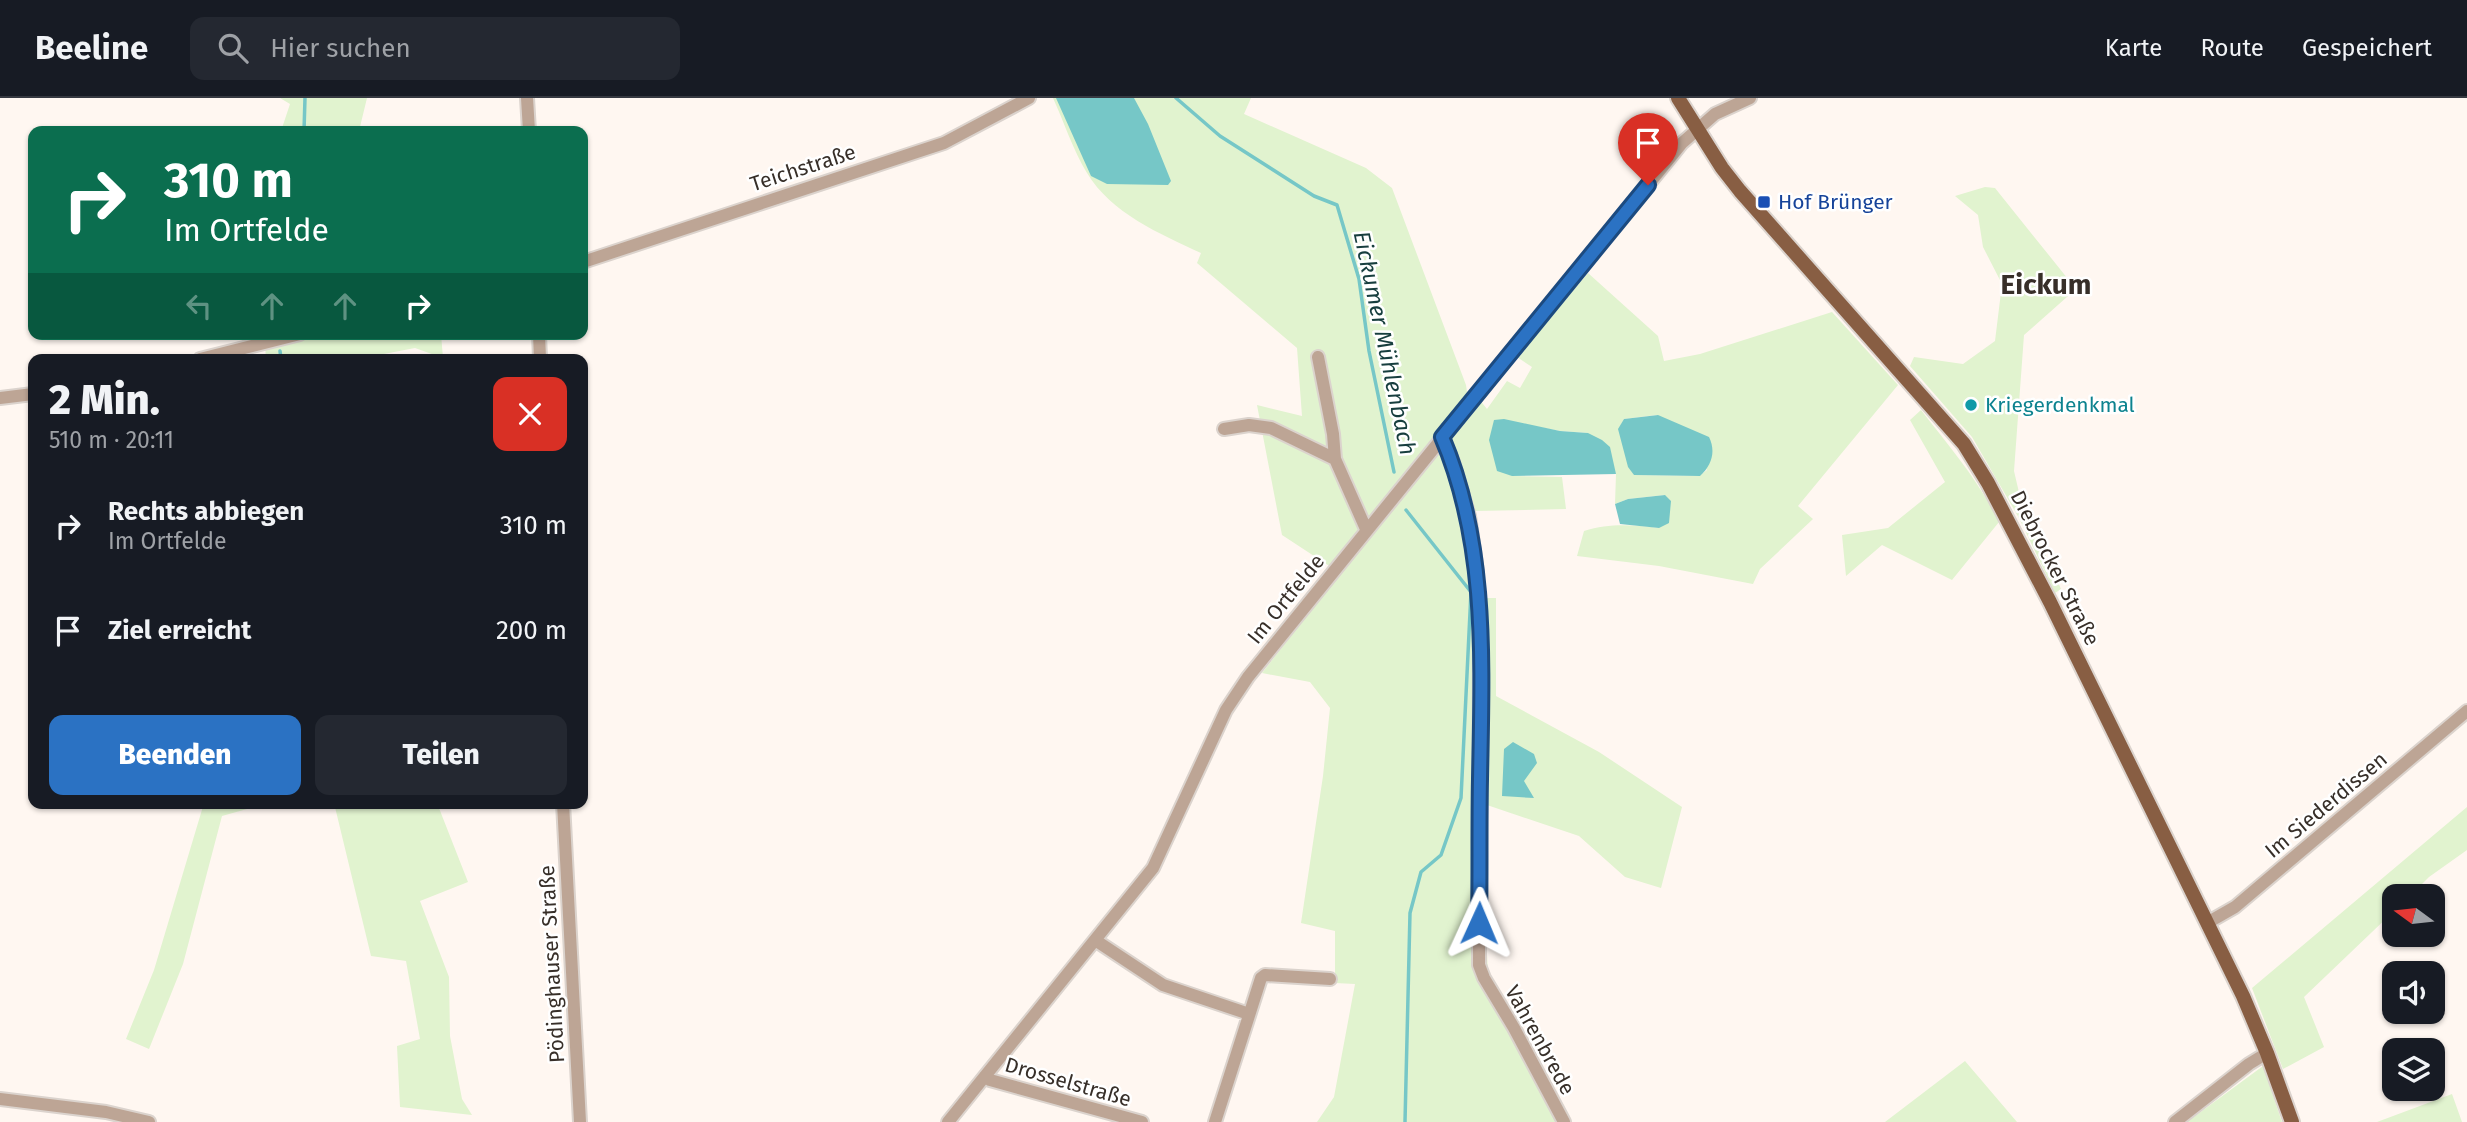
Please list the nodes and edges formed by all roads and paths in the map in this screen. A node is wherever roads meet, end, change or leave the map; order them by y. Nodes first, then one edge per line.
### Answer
1 (527, 98) edge
2 (1029, 98) edge
3 (1678, 98) edge
4 (1750, 98) edge
5 (529, 126) edge
6 (1697, 130) junction
7 (588, 260) edge
8 (276, 340) edge
9 (220, 354) edge
10 (1318, 357) dead end
11 (28, 395) edge
12 (0, 398) edge
13 (1224, 429) dead end
14 (1442, 437) junction
15 (1335, 459) junction
16 (1366, 529) junction
17 (2467, 711) edge
18 (563, 809) edge
19 (2207, 923) junction
20 (1094, 940) junction
21 (1330, 978) dead end
22 (1249, 1014) junction
23 (2267, 1053) junction
24 (985, 1076) junction
25 (0, 1099) edge
26 (149, 1122) edge
27 (580, 1122) edge
28 (948, 1122) edge
29 (1142, 1122) edge
30 (1215, 1122) edge
31 (1564, 1122) edge
32 (2175, 1122) edge
33 (2292, 1122) edge

1 - 5 street
2 - 7 street, Teichstraße
3 - 6 main road, Diebrocker Straße
4 - 6 street, Im Ortfelde
6 - 14 street, Im Ortfelde
6 - 19 main road, Diebrocker Straße
8 - 9 street
10 - 15 street
11 - 12 street
13 - 15 street
14 - 16 street, Im Ortfelde
14 - 31 street, Vahrenbrede
15 - 16 street
16 - 20 street, Im Ortfelde
17 - 19 street, Im Siederdissen
18 - 27 street, Pödinghauser Straße
19 - 23 main road, Diebrocker Straße
20 - 22 street
20 - 24 street, Im Ortfelde
21 - 22 street
22 - 30 street
23 - 32 street
23 - 33 main road, Diebrocker Straße
24 - 28 street, Im Ortfelde
24 - 29 street, Drosselstraße
25 - 26 street

